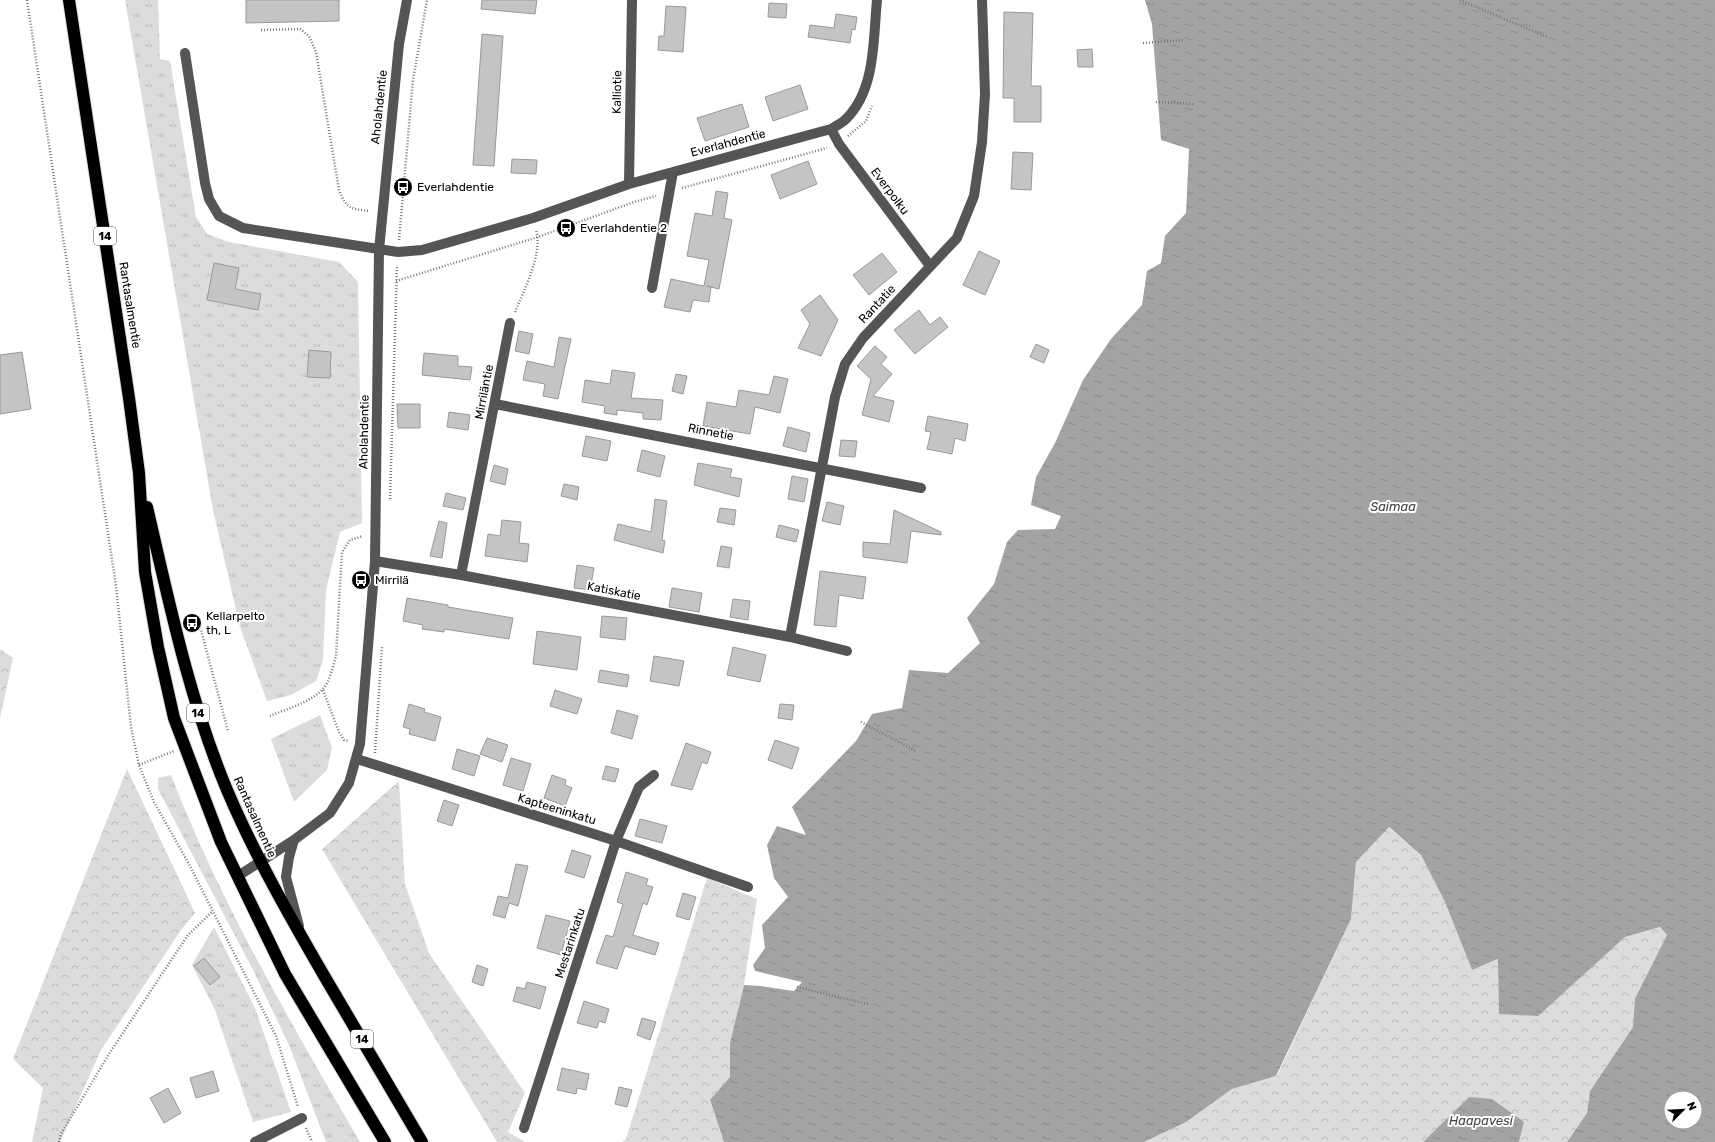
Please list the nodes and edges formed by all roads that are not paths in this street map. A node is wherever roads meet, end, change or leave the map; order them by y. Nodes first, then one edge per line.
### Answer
1 (69, 0) edge
2 (407, 0) edge
3 (632, 0) edge
4 (878, 0) edge
5 (982, 0) edge
6 (185, 53) dead end
7 (831, 129) junction
8 (674, 172) junction
9 (629, 184) junction
10 (379, 250) junction
11 (930, 266) junction
12 (652, 288) dead end
13 (510, 323) road end
14 (495, 404) junction
15 (822, 467) junction
16 (139, 473) junction
17 (921, 488) dead end
18 (375, 561) junction
19 (461, 575) junction
20 (790, 637) junction
21 (847, 651) dead end
22 (357, 759) junction
23 (654, 775) dead end
24 (294, 840) junction
25 (616, 841) junction
26 (260, 862) junction
27 (238, 876) junction
28 (748, 887) dead end
29 (302, 937) junction
30 (302, 1118) road end
31 (524, 1128) dead end
32 (382, 1139) edge
33 (255, 1142) edge
34 (422, 1142) edge

1 - 16 highway, Rantasalmentie / 14
2 - 10 street, Aholahdentie
3 - 9 street, Kalliotie
4 - 7 street, Everlahdentie
5 - 11 street, Rantatie
6 - 10 street, Everlahdentie
7 - 8 street, Everlahdentie
7 - 11 street, Everpolku
8 - 9 street, Everlahdentie
8 - 12 street
9 - 10 street, Everlahdentie
10 - 18 street, Aholahdentie
11 - 15 street, Rantatie
13 - 14 street, Mirriläntie
14 - 15 street, Rinnetie
14 - 19 street, Mirriläntie
15 - 17 street, Rinnetie
15 - 20 street, Rantatie
16 - 26 highway, Rantasalmentie / 14
16 - 27 highway, Rantasalmentie / 14
18 - 19 street, Katiskatie
18 - 22 street, Aholahdentie
19 - 20 street, Katiskatie
20 - 21 street, Katiskatie
22 - 24 street, Aholahdentie
22 - 25 street, Kapteeninkatu
23 - 25 street, Mestarinkatu
24 - 26 street, Aholahdentie
24 - 29 street
25 - 28 street, Kapteeninkatu
25 - 31 street, Mestarinkatu
26 - 27 street, Aholahdentie
26 - 29 highway, Rantasalmentie / 14
27 - 32 highway, Rantasalmentie / 14
29 - 34 highway, Rantasalmentie / 14
30 - 33 street

